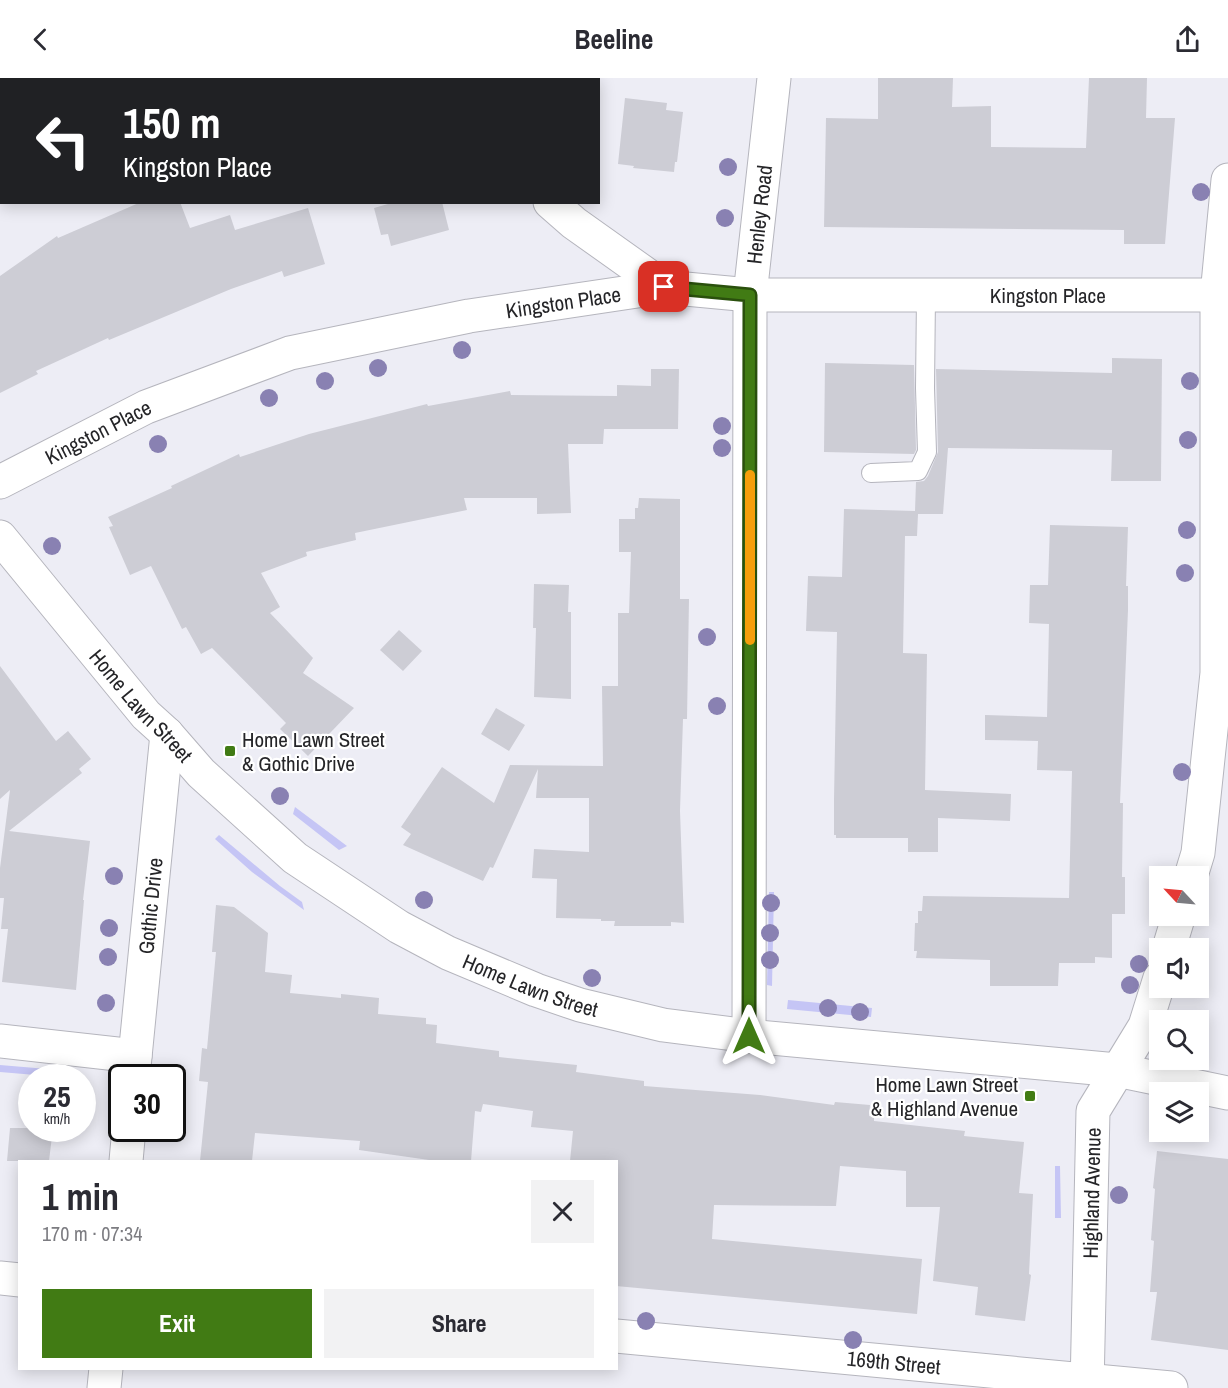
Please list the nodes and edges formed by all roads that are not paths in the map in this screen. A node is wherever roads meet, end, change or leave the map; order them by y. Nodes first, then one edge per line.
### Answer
1 (774, 78) edge
2 (1228, 180) edge
3 (552, 204) edge
4 (664, 287) junction
5 (750, 295) junction
6 (926, 295) junction
7 (1222, 295) edge
8 (871, 473) dead end
9 (0, 482) edge
10 (0, 537) edge
11 (167, 734) junction
12 (1194, 866) edge
13 (1153, 998) edge
14 (749, 1036) junction
15 (0, 1041) edge
16 (123, 1064) edge
17 (134, 1064) edge
18 (1117, 1070) junction
19 (1228, 1093) edge
20 (128, 1142) edge
21 (126, 1160) edge
22 (0, 1278) edge
23 (18, 1280) edge
24 (618, 1336) edge
25 (106, 1370) edge
26 (1087, 1384) edge
27 (104, 1388) edge
28 (1171, 1388) edge

1 - 5 street, Henley Road
2 - 7 street
3 - 4 street
4 - 5 street, Kingston Place
4 - 9 street, Kingston Place
5 - 6 street, Kingston Place
5 - 14 street, Henley Road
6 - 7 street, Kingston Place
6 - 8 lane
7 - 12 street
10 - 11 street, Home Lawn Street
11 - 14 street, Home Lawn Street
11 - 17 street, Gothic Drive
13 - 18 street, Highland Avenue
14 - 18 street, Home Lawn Street
15 - 16 street
18 - 19 street, Home Lawn Street
18 - 26 street, Highland Avenue
20 - 21 street
22 - 23 street
24 - 26 street, 169th Street
25 - 27 street
26 - 28 street, 169th Street

